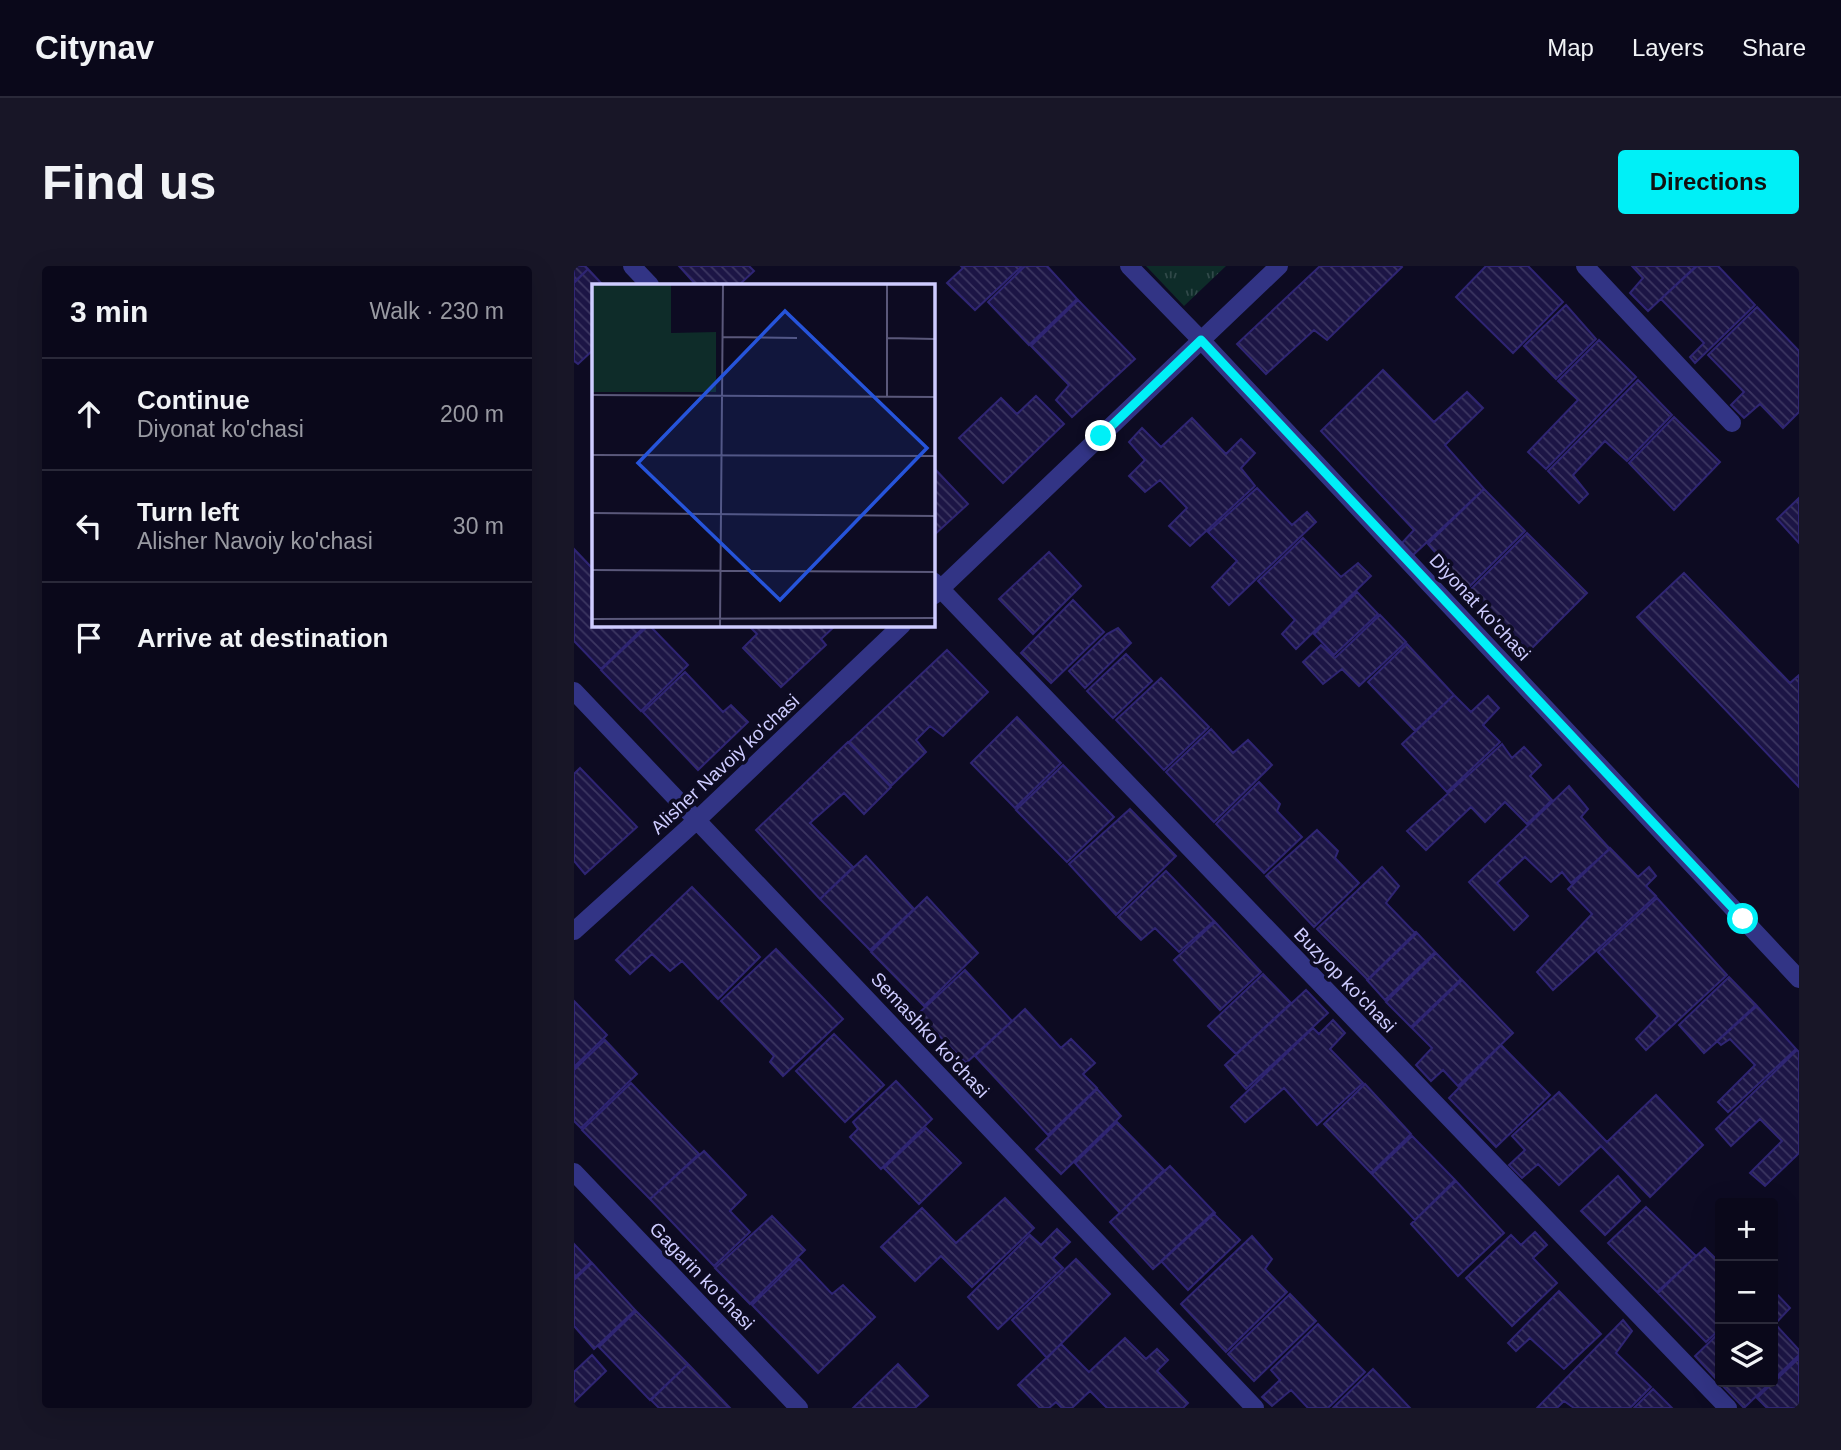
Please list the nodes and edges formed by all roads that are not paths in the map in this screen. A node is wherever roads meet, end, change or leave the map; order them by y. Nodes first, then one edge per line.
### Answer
1 (632, 266) edge
2 (1129, 266) edge
3 (1279, 266) edge
4 (1585, 266) edge
5 (649, 284) edge
6 (1201, 340) junction
7 (1732, 423) dead end
8 (935, 588) edge
9 (901, 626) edge
10 (574, 691) edge
11 (697, 820) junction
12 (574, 931) edge
13 (1799, 979) edge
14 (574, 1172) edge
15 (799, 1408) edge
16 (1255, 1408) edge
17 (1728, 1408) edge

1 - 5 street
2 - 6 street, Diyonat ko'chasi
3 - 6 street
4 - 7 street
6 - 8 street
6 - 13 street, Diyonat ko'chasi
8 - 17 street, Buzyop ko'chasi
9 - 11 street, Alisher Navoiy ko'chasi
10 - 11 street, Semashko ko'chasi
11 - 12 street, Alisher Navoiy ko'chasi
11 - 16 street, Semashko ko'chasi
14 - 15 street, Gagarin ko'chasi

